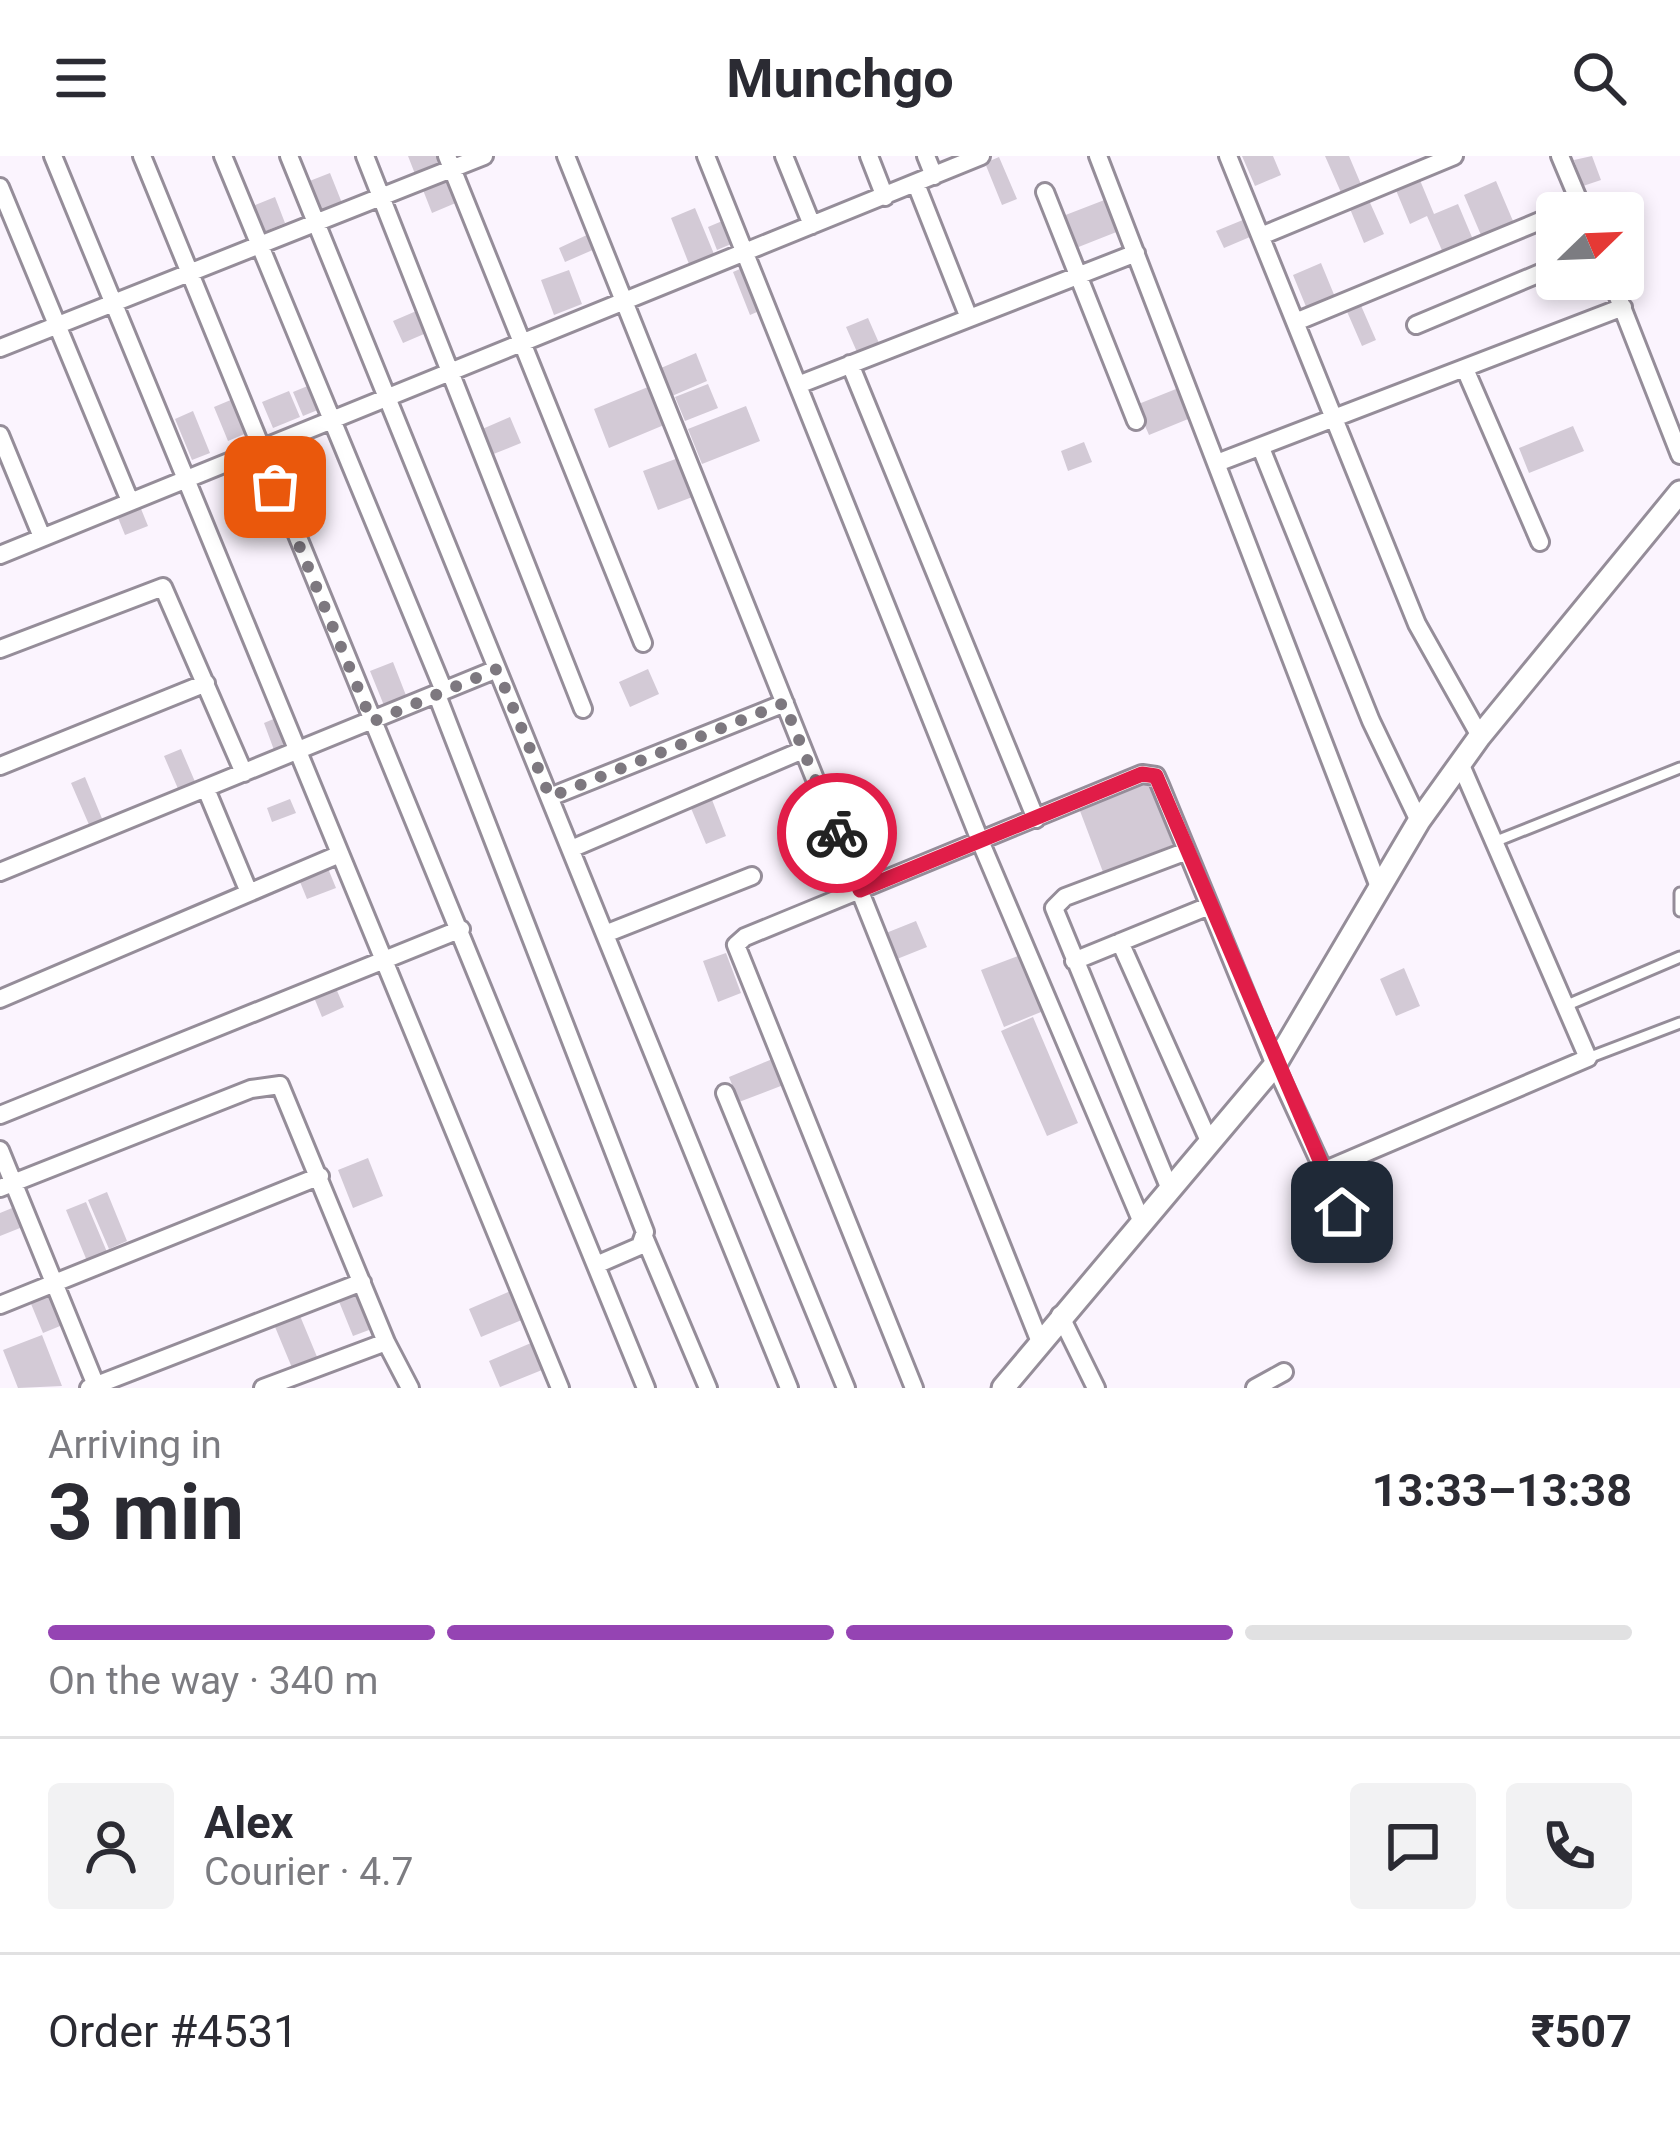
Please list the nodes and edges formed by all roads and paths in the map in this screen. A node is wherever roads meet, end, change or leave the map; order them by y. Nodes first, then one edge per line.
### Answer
1 (53, 156) edge
2 (142, 156) edge
3 (224, 156) edge
4 (289, 156) edge
5 (365, 156) edge
6 (484, 156) edge
7 (566, 156) edge
8 (706, 156) edge
9 (784, 156) edge
10 (869, 156) edge
11 (926, 156) edge
12 (981, 156) edge
13 (1098, 156) edge
14 (1228, 156) edge
15 (1454, 156) edge
16 (1560, 156) edge
17 (450, 162) edge
18 (925, 180) junction
19 (0, 187) edge
20 (1045, 192) dead end
21 (1575, 192) edge
22 (381, 196) junction
23 (886, 197) junction
24 (316, 222) junction
25 (1536, 222) edge
26 (812, 225) junction
27 (1261, 236) junction
28 (260, 244) junction
29 (744, 251) junction
30 (1136, 253) junction
31 (189, 272) junction
32 (1536, 275) edge
33 (1078, 276) junction
34 (1620, 300) edge
35 (624, 301) junction
36 (113, 302) junction
37 (1623, 307) junction
38 (969, 318) junction
39 (1298, 321) junction
40 (1416, 325) dead end
41 (57, 326) junction
42 (522, 342) junction
43 (0, 348) edge
44 (850, 364) junction
45 (452, 368) junction
46 (1465, 369) junction
47 (798, 385) junction
48 (386, 395) junction
49 (331, 418) junction
50 (1337, 420) junction
51 (1136, 421) dead end
52 (0, 435) edge
53 (259, 448) junction
54 (1261, 448) junction
55 (1680, 455) edge
56 (1217, 463) junction
57 (185, 478) junction
58 (1680, 492) edge
59 (130, 501) junction
60 (42, 537) junction
61 (1540, 542) dead end
62 (0, 554) edge
63 (643, 643) dead end
64 (0, 649) edge
65 (497, 669) junction
66 (206, 683) junction
67 (441, 693) junction
68 (784, 703) junction
69 (583, 709) dead end
70 (372, 722) junction
71 (1480, 736) junction
72 (300, 750) junction
73 (803, 750) junction
74 (1460, 763) junction
75 (0, 766) edge
76 (1680, 768) edge
77 (244, 773) junction
78 (206, 789) junction
79 (550, 797) junction
80 (1036, 819) junction
81 (1419, 821) junction
82 (1494, 842) junction
83 (981, 843) junction
84 (571, 848) junction
85 (1187, 851) junction
86 (340, 854) junction
87 (0, 872) edge
88 (752, 876) dead end
89 (1379, 887) junction
90 (248, 890) junction
91 (860, 890) junction
92 (1680, 893) edge
93 (1209, 906) junction
94 (1680, 910) edge
95 (460, 929) junction
96 (605, 934) junction
97 (1120, 942) junction
98 (1680, 957) edge
99 (1074, 961) junction
100 (384, 963) junction
101 (0, 999) edge
102 (1565, 1006) junction
103 (1680, 1023) edge
104 (1588, 1058) junction
105 (1275, 1065) junction
106 (725, 1093) dead end
107 (0, 1115) edge
108 (1209, 1141) junction
109 (0, 1150) edge
110 (1323, 1172) junction
111 (320, 1176) junction
112 (7, 1185) edge
113 (1168, 1186) junction
114 (1141, 1220) junction
115 (645, 1239) junction
116 (1361, 1252) dead end
117 (596, 1265) junction
118 (54, 1282) junction
119 (362, 1282) junction
120 (0, 1305) edge
121 (1060, 1315) junction
122 (386, 1342) junction
123 (1040, 1342) junction
124 (1284, 1372) dead end
125 (1007, 1386) edge
126 (94, 1387) edge
127 (263, 1388) edge
128 (410, 1388) edge
129 (560, 1388) edge
130 (646, 1388) edge
131 (708, 1388) edge
132 (789, 1388) edge
133 (846, 1388) edge
134 (914, 1388) edge
135 (1096, 1388) edge
136 (1255, 1388) edge

1 - 36 street
2 - 31 street
3 - 28 street
4 - 24 street
5 - 22 street
6 - 17 street
7 - 35 street
8 - 29 street
9 - 26 street
10 - 23 street
11 - 18 street
12 - 18 street
13 - 30 street
14 - 27 street
15 - 27 street
16 - 21 street
17 - 22 street
17 - 42 street
18 - 23 street
18 - 38 street
19 - 41 street
20 - 33 street
22 - 24 street
22 - 45 street
23 - 26 street
24 - 28 street
24 - 48 street
25 - 39 street
26 - 29 street
27 - 39 street
28 - 31 street
28 - 49 street
29 - 35 street
29 - 47 street
30 - 33 street
30 - 56 street
31 - 36 street
31 - 53 street
32 - 40 street
33 - 38 street
33 - 51 street
34 - 37 street
35 - 42 street
35 - 68 street
36 - 41 street
36 - 57 street
37 - 46 street
37 - 55 street
38 - 44 street
39 - 50 street
41 - 43 street
41 - 59 street
42 - 45 street
42 - 63 street
44 - 47 street
44 - 80 street
45 - 48 street
45 - 69 street
46 - 50 street
46 - 61 street
47 - 83 street
48 - 49 street
48 - 65 street
49 - 53 street
49 - 67 street
50 - 54 street
50 - 71 street
52 - 60 street
53 - 57 street
53 - 70 street
54 - 56 street
54 - 81 street
56 - 89 street
57 - 59 street
57 - 72 street
58 - 71 street
59 - 60 street
60 - 62 street
64 - 66 street
65 - 67 street
65 - 79 street
66 - 75 street
66 - 77 street
67 - 70 street
67 - 115 street
68 - 73 street
68 - 79 street
70 - 72 street
70 - 95 street
71 - 74 street
72 - 77 street
72 - 86 street
73 - 84 street
73 - 91 street
74 - 81 street
74 - 82 street
76 - 82 lane
77 - 78 street
78 - 87 street
78 - 90 street
79 - 84 street
80 - 83 street
80 - 85 street
81 - 89 street
82 - 102 street
83 - 91 street
83 - 114 street
84 - 96 street
85 - 93 street
85 - 99 street
86 - 90 street
86 - 100 street
88 - 96 street
89 - 105 street
90 - 101 street
91 - 123 street
91 - 134 street
92 - 94 lane
93 - 97 street
93 - 105 street
95 - 100 street
95 - 117 street
96 - 132 street
97 - 99 street
97 - 108 street
98 - 102 lane
99 - 113 street
100 - 107 street
100 - 129 street
102 - 104 street
103 - 104 lane
104 - 110 street
105 - 108 street
105 - 110 street
106 - 133 street
108 - 113 street
109 - 112 street
110 - 116 street
111 - 112 street
111 - 118 street
111 - 119 street
112 - 118 street
113 - 114 street
114 - 121 street
115 - 117 street
115 - 131 street
117 - 130 street
118 - 120 street
118 - 126 street
119 - 122 street
119 - 126 street
121 - 123 street
121 - 135 street
122 - 127 street
122 - 128 street
123 - 125 street
124 - 136 street

